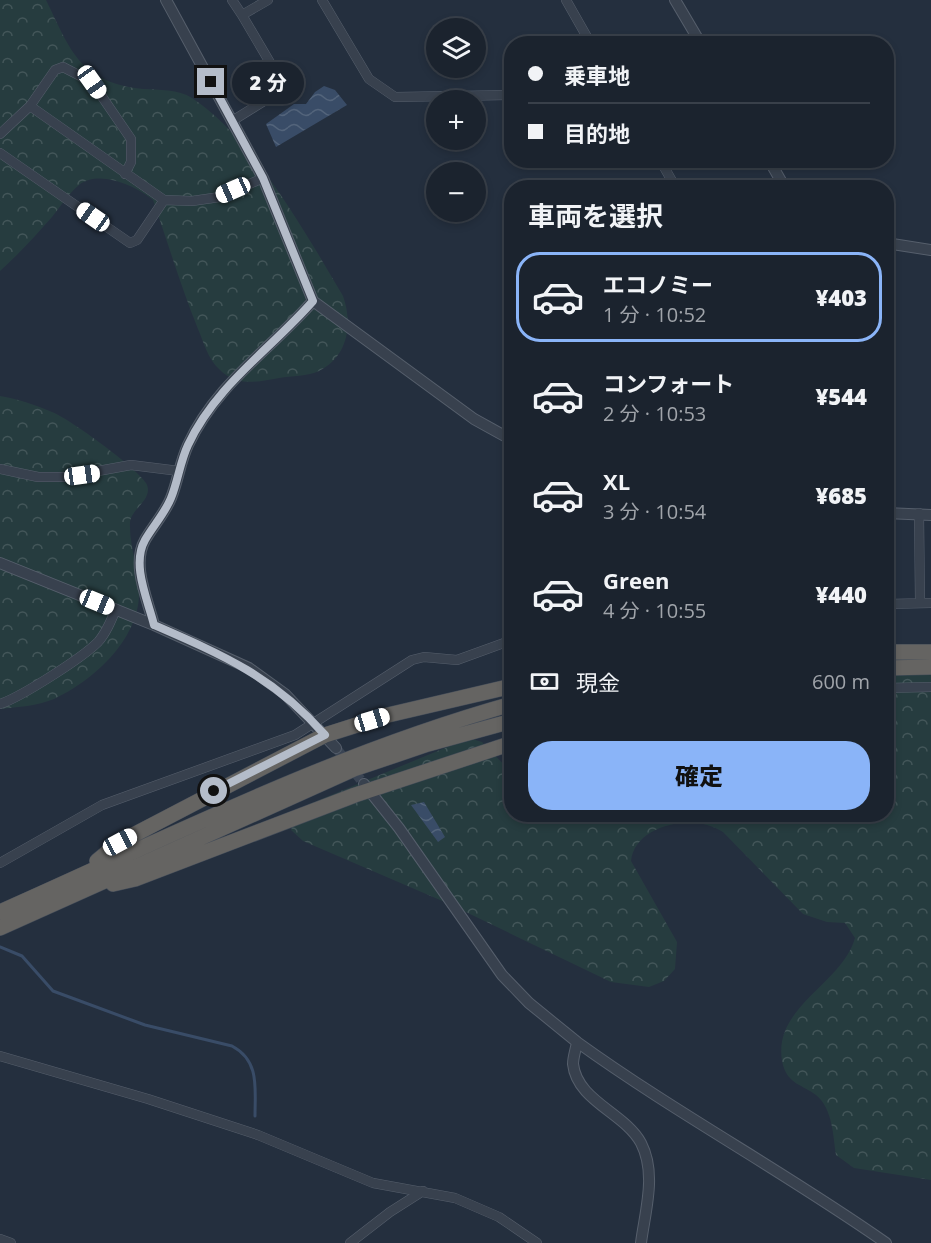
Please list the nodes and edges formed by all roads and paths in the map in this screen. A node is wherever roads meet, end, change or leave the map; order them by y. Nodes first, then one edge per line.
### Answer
1 (166, 0) edge
2 (232, 0) edge
3 (268, 0) edge
4 (322, 0) edge
5 (566, 0) edge
6 (675, 0) edge
7 (242, 15) junction
8 (586, 36) edge
9 (696, 36) edge
10 (504, 95) edge
11 (30, 106) junction
12 (232, 121) junction
13 (0, 134) edge
14 (0, 153) edge
15 (125, 174) junction
16 (263, 178) junction
17 (164, 200) junction
18 (894, 244) edge
19 (931, 250) edge
20 (313, 301) junction
21 (504, 436) edge
22 (0, 469) edge
23 (178, 471) junction
24 (894, 513) edge
25 (919, 513) junction
26 (931, 515) edge
27 (0, 563) edge
28 (920, 603) junction
29 (931, 603) edge
30 (894, 604) edge
31 (116, 609) junction
32 (154, 625) junction
33 (504, 643) edge
34 (894, 652) edge
35 (931, 652) edge
36 (931, 667) edge
37 (894, 668) edge
38 (931, 687) edge
39 (504, 688) edge
40 (894, 688) edge
41 (0, 704) edge
42 (504, 706) edge
43 (314, 723) junction
44 (504, 724) edge
45 (325, 735) junction
46 (504, 745) edge
47 (336, 748) tunnel mouth
48 (367, 788) junction
49 (0, 863) edge
50 (81, 874) junction
51 (90, 888) junction
52 (0, 912) edge
53 (0, 928) edge
54 (577, 1042) junction
55 (0, 1056) edge
56 (423, 1191) junction
57 (0, 1239) edge
58 (11, 1243) edge
59 (350, 1243) edge
60 (537, 1243) edge
61 (641, 1243) edge
62 (886, 1243) edge

1 - 12 street
2 - 7 street
3 - 7 street
4 - 10 street
5 - 8 street
6 - 9 street
7 - 12 street
11 - 13 street
11 - 15 street
11 - 15 street
12 - 16 street
14 - 17 street
15 - 17 street
16 - 17 street
16 - 20 street
18 - 19 street
20 - 21 street
20 - 23 street
22 - 23 street
23 - 32 street
24 - 25 street
25 - 26 street
25 - 28 street
27 - 31 street
28 - 29 street
28 - 30 street
31 - 32 street
31 - 41 street
32 - 43 street
33 - 43 street
34 - 35 highway
36 - 37 highway
38 - 40 street
39 - 45 highway
42 - 50 highway
43 - 45 street
43 - 49 street
44 - 51 highway
45 - 47 street
45 - 50 highway
46 - 48 highway
48 - 51 highway
48 - 54 street
50 - 52 highway
51 - 53 highway
54 - 61 street
54 - 62 street
55 - 56 street
56 - 59 street
56 - 60 street
57 - 58 street

